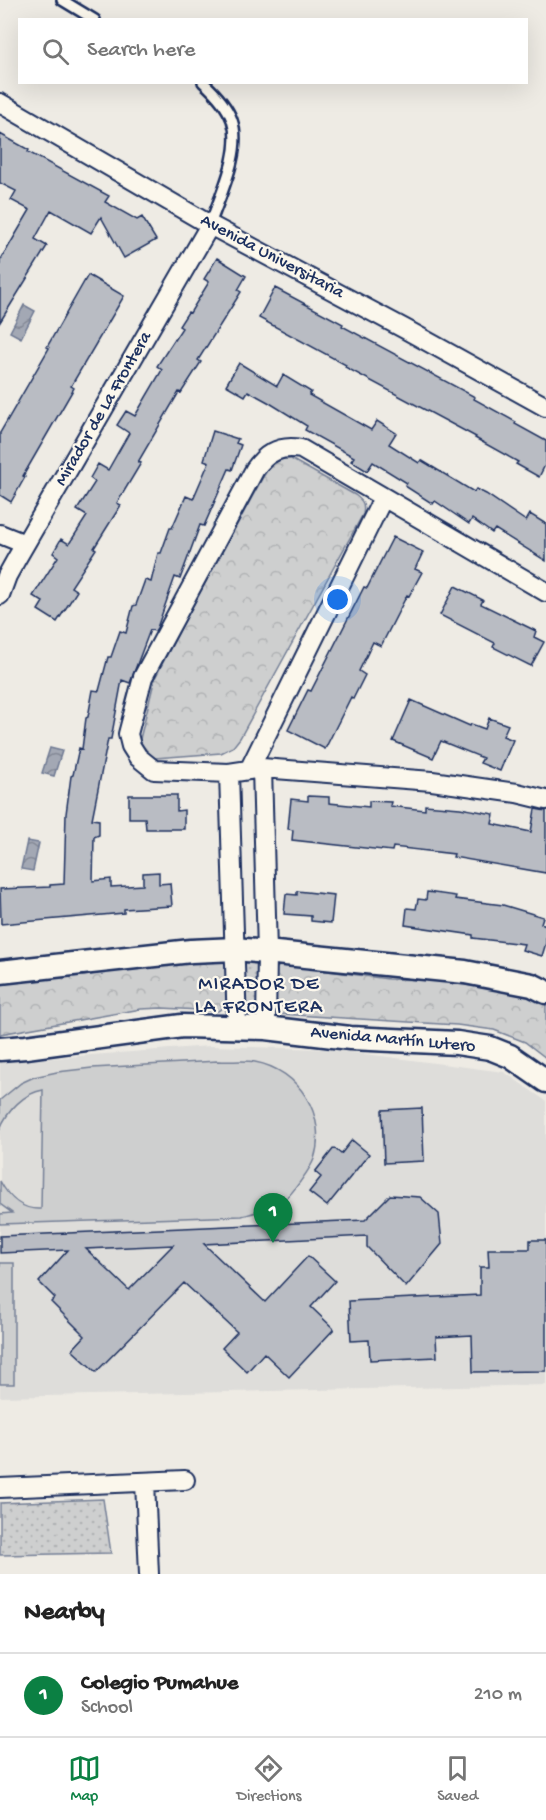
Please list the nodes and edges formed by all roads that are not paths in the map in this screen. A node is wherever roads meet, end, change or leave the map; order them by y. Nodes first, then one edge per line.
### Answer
1 (62, 0) edge
2 (92, 18) edge
3 (205, 84) edge
4 (0, 103) edge
5 (210, 225) junction
6 (546, 406) edge
7 (383, 498) junction
8 (0, 534) edge
9 (14, 552) edge
10 (546, 592) edge
11 (0, 595) edge
12 (255, 769) junction
13 (229, 773) junction
14 (546, 800) edge
15 (236, 949) junction
16 (267, 952) junction
17 (0, 972) edge
18 (546, 992) edge
19 (237, 1028) junction
20 (266, 1028) junction
21 (0, 1048) edge
22 (546, 1081) edge
23 (185, 1480) dead end
24 (145, 1482) junction
25 (0, 1488) edge
26 (149, 1574) edge

1 - 2 lane
3 - 5 lane
4 - 5 street, Avenida Universitaria
5 - 6 street, Avenida Universitaria
5 - 9 street, Mirador de La Frontera
7 - 10 street
7 - 12 street
7 - 13 street
8 - 9 street
9 - 11 street, Mirador de La Frontera
12 - 13 street
12 - 14 street
12 - 16 street
13 - 15 street
15 - 16 street
15 - 17 street
15 - 19 street
16 - 18 street
16 - 20 street
19 - 20 street, Avenida Martín Lutero
19 - 21 street, Avenida Martín Lutero
20 - 22 street, Avenida Martín Lutero
23 - 24 street
24 - 25 street
24 - 26 street

